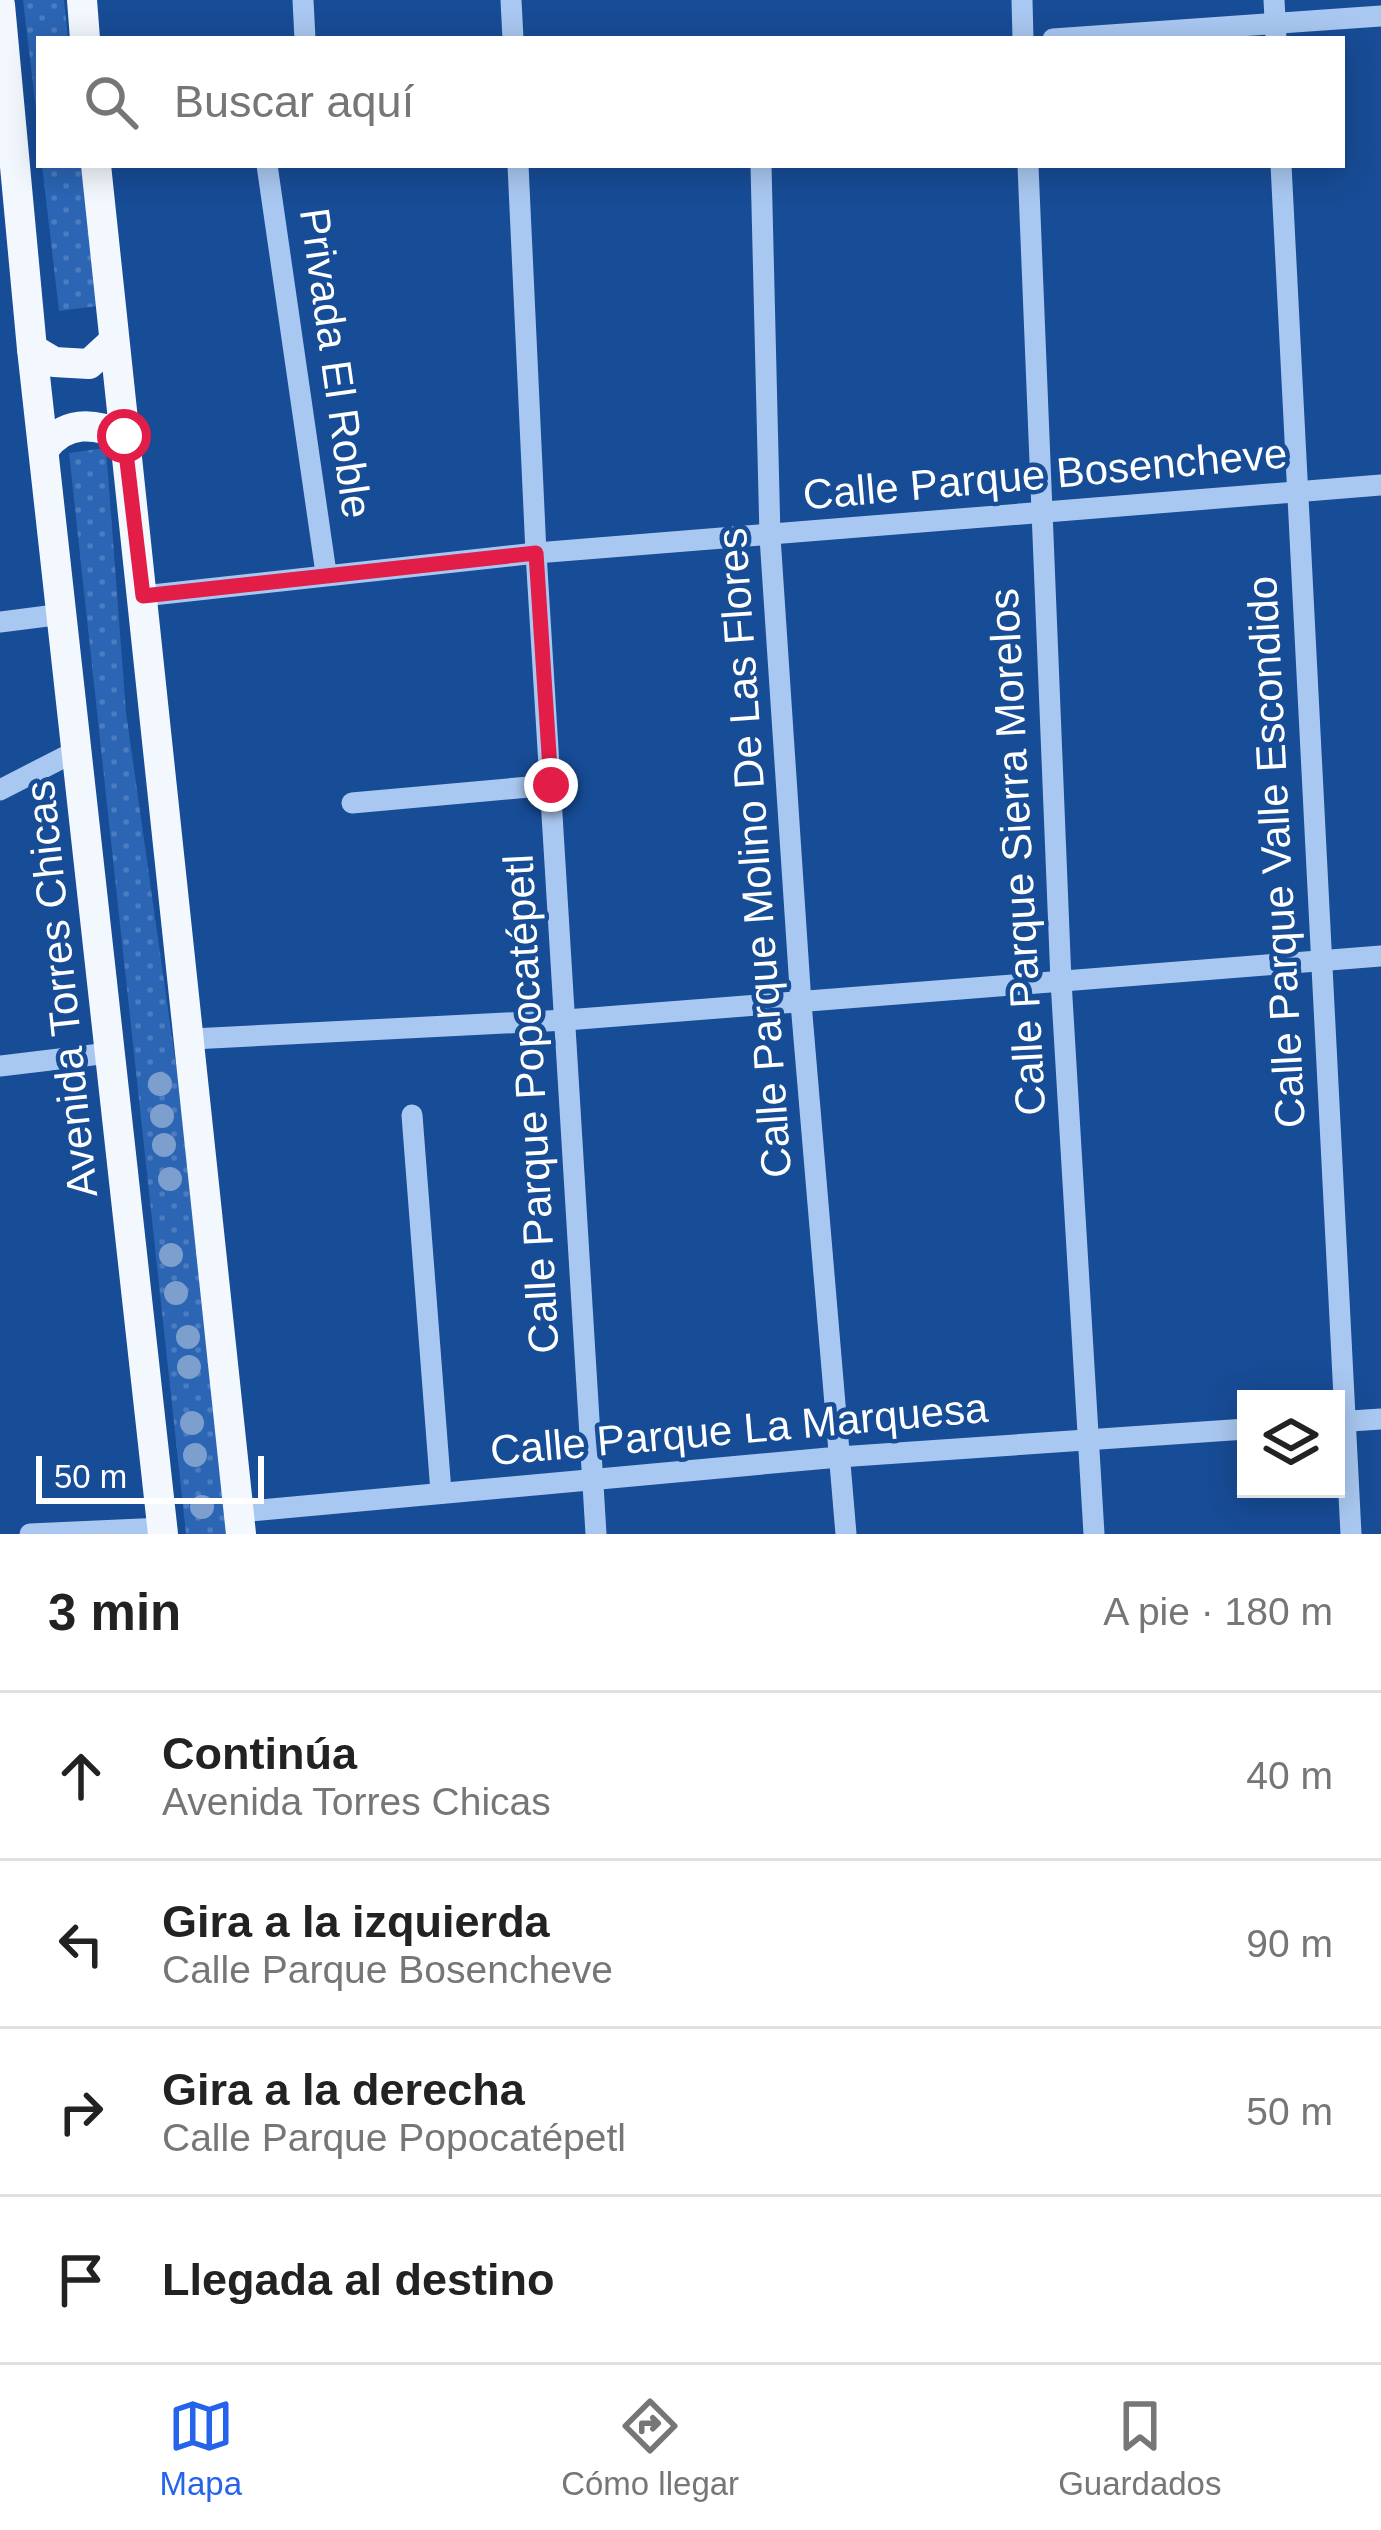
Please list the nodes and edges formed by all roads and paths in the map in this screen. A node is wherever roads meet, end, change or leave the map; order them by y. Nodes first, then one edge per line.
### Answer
1 (82, 0) edge
2 (303, 0) edge
3 (511, 0) edge
4 (1022, 0) edge
5 (0, 5) edge
6 (1381, 16) edge
7 (1275, 21) edge
8 (85, 36) edge
9 (305, 36) edge
10 (513, 36) edge
11 (1023, 36) edge
12 (1090, 36) edge
13 (7, 149) edge
14 (97, 168) edge
15 (267, 168) edge
16 (518, 168) edge
17 (761, 168) edge
18 (1028, 168) edge
19 (1281, 168) edge
20 (113, 341) junction
21 (32, 349) junction
22 (124, 436) junction
23 (45, 448) junction
24 (1381, 485) edge
25 (1295, 491) junction
26 (1040, 515) junction
27 (770, 537) junction
28 (536, 553) junction
29 (326, 572) junction
30 (143, 596) junction
31 (63, 614) junction
32 (0, 622) edge
33 (79, 750) junction
34 (551, 785) junction
35 (0, 790) edge
36 (352, 803) dead end
37 (1381, 956) edge
38 (1324, 961) junction
39 (1061, 982) junction
40 (801, 1003) junction
41 (566, 1020) junction
42 (192, 1039) junction
43 (109, 1053) junction
44 (0, 1066) edge
45 (412, 1115) dead end
46 (1338, 1390) edge
47 (1381, 1419) edge
48 (1345, 1422) edge
49 (1237, 1430) edge
50 (1089, 1441) junction
51 (839, 1457) junction
52 (1345, 1478) edge
53 (593, 1480) junction
54 (441, 1492) junction
55 (240, 1523) edge
56 (163, 1531) edge
57 (84, 1533) edge
58 (30, 1534) edge
59 (596, 1534) edge
60 (846, 1534) edge
61 (1094, 1534) edge
62 (1351, 1534) edge

1 - 8 main road
2 - 9 street
3 - 10 street
4 - 11 street
5 - 13 main road, Avenida Torres Chicas
6 - 7 street
7 - 12 street
13 - 21 main road, Avenida Torres Chicas
14 - 20 main road
15 - 29 street, Privada El Roble
16 - 28 street, Calle Parque Popocatépetl
17 - 27 street, Calle Parque Molino De Las Flores
18 - 26 street, Calle Parque Sierra Morelos
19 - 25 street, Calle Parque Valle Escondido
20 - 21 main road
20 - 22 main road
21 - 23 main road, Avenida Torres Chicas
22 - 23 main road
22 - 30 main road
23 - 31 main road, Avenida Torres Chicas
24 - 25 street, Calle Parque Bosencheve
25 - 26 street, Calle Parque Bosencheve
25 - 38 street, Calle Parque Valle Escondido
26 - 27 street, Calle Parque Bosencheve
26 - 39 street, Calle Parque Sierra Morelos
27 - 28 street, Calle Parque Bosencheve
27 - 40 street, Calle Parque Molino De Las Flores
28 - 29 street, Calle Parque Bosencheve
28 - 34 street, Calle Parque Popocatépetl
29 - 30 street, Calle Parque Bosencheve
30 - 42 main road
31 - 32 street
31 - 33 main road, Avenida Torres Chicas
33 - 35 street
33 - 43 main road, Avenida Torres Chicas
34 - 36 street
34 - 41 street, Calle Parque Popocatépetl
37 - 38 street
38 - 39 street
38 - 46 street, Calle Parque Valle Escondido
39 - 40 street
39 - 50 street, Calle Parque Sierra Morelos
40 - 41 street
40 - 51 street, Calle Parque Molino De Las Flores
41 - 42 street
41 - 53 street, Calle Parque Popocatépetl
42 - 55 main road
43 - 44 street
43 - 56 main road, Avenida Torres Chicas
45 - 54 street
47 - 48 street
49 - 50 street, Calle Parque La Marquesa
50 - 51 street, Calle Parque La Marquesa
50 - 61 street, Calle Parque Sierra Morelos
51 - 53 street, Calle Parque La Marquesa
51 - 60 street, Calle Parque Molino De Las Flores
52 - 62 street, Calle Parque Valle Escondido
53 - 54 street, Calle Parque La Marquesa
53 - 59 street, Calle Parque Popocatépetl
54 - 55 street, Calle Parque La Marquesa
56 - 57 street
57 - 58 street

